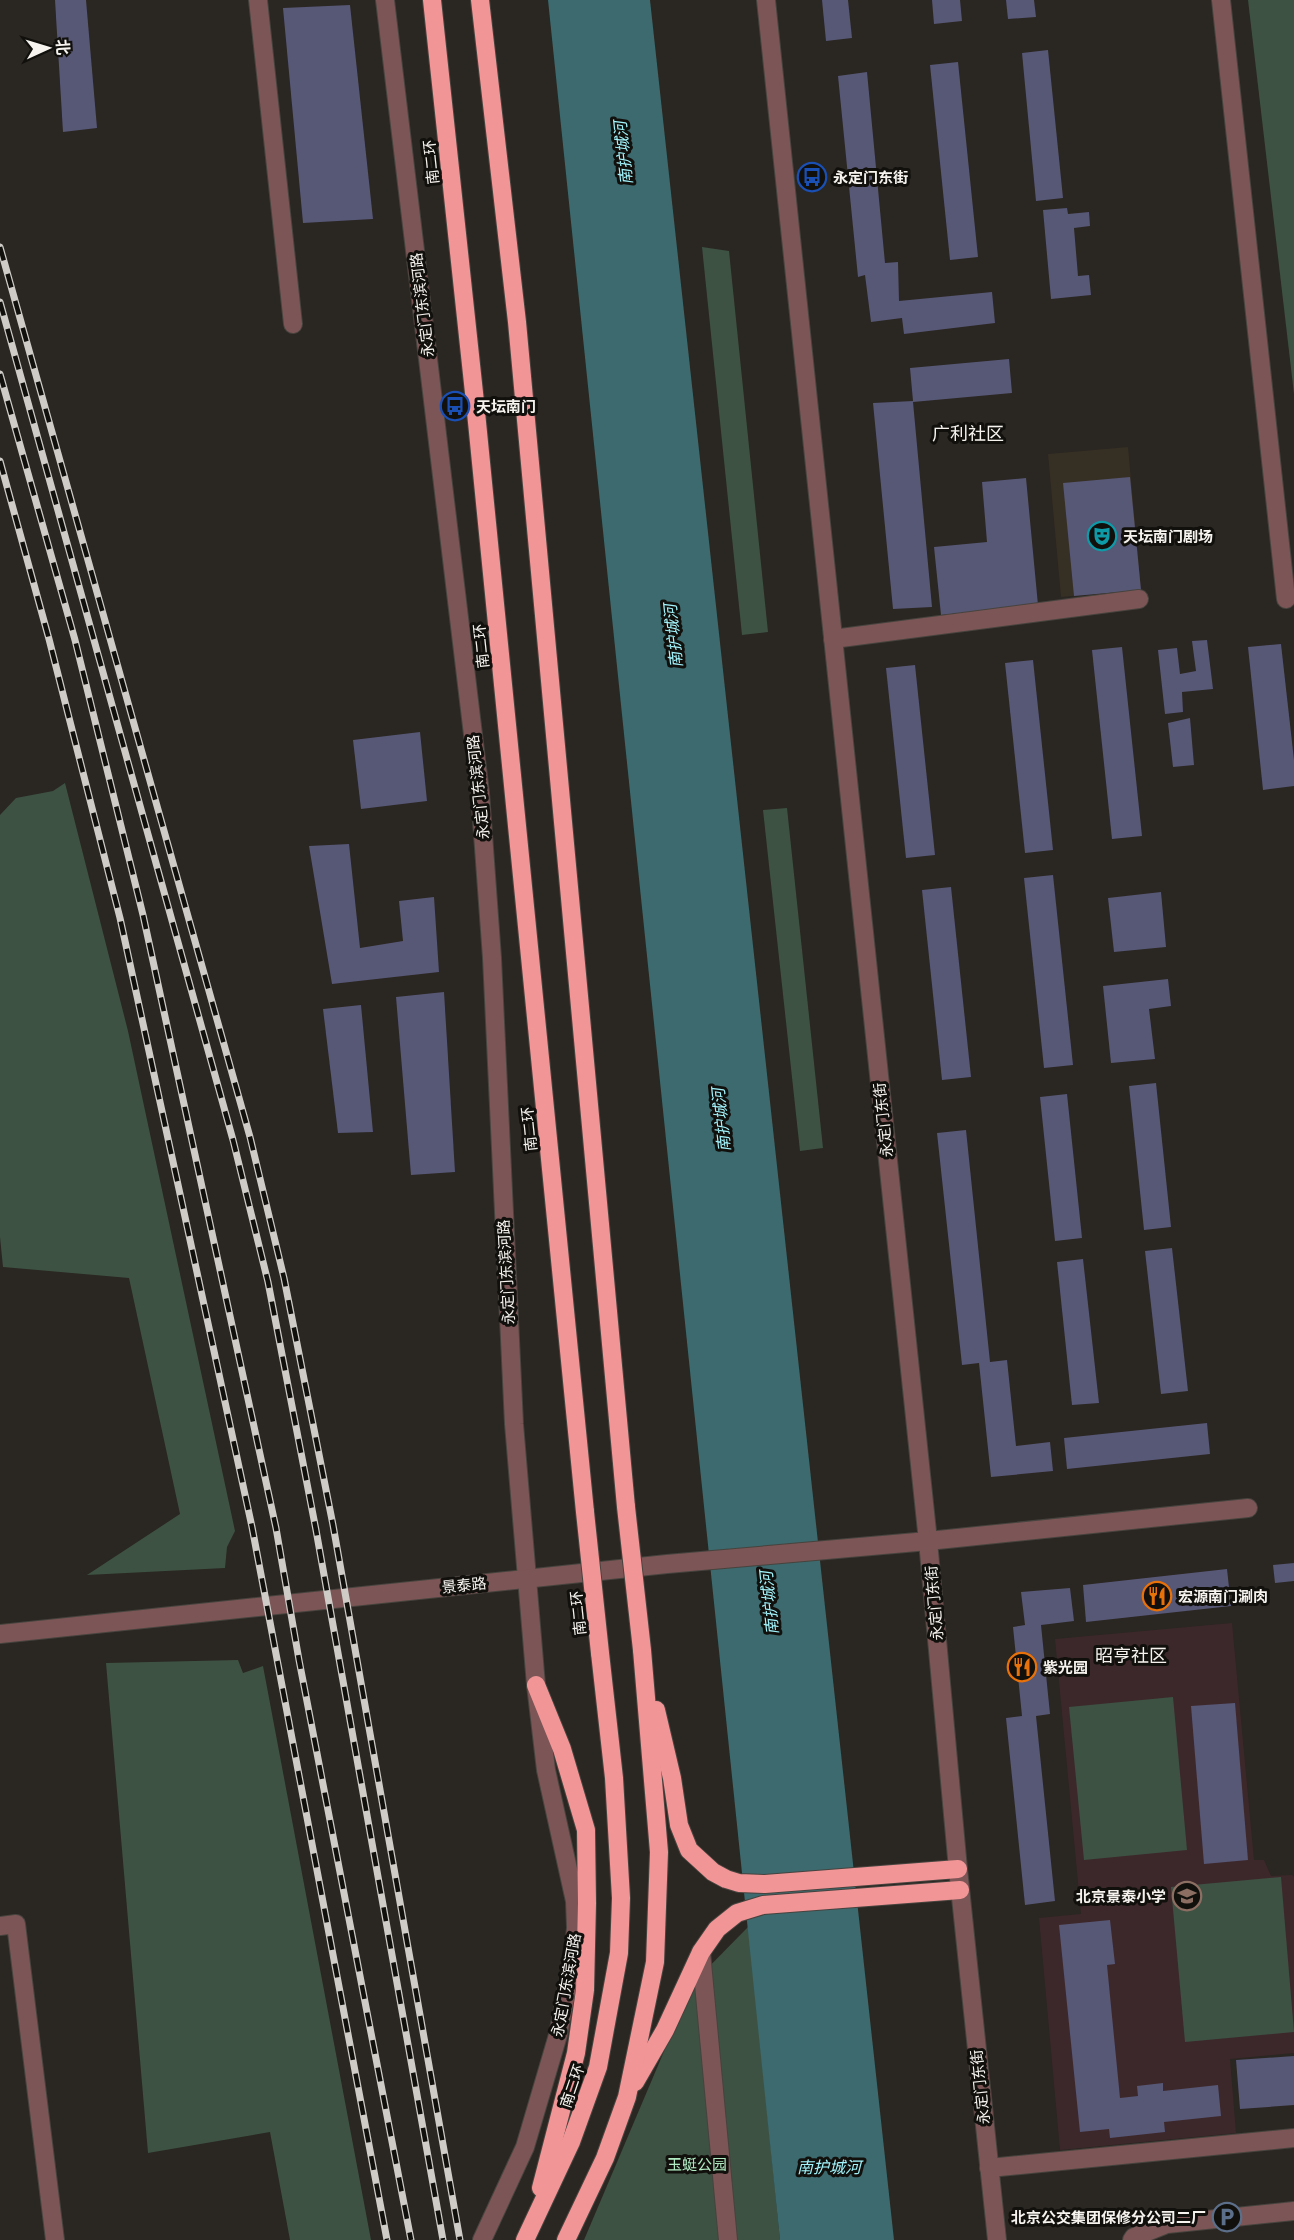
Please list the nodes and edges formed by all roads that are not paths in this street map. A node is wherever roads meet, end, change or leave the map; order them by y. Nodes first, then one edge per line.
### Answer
1 (258, 0) edge
2 (385, 0) edge
3 (432, 0) edge
4 (480, 0) edge
5 (766, 0) edge
6 (1221, 0) edge
7 (293, 324) dead end
8 (1139, 599) dead end
9 (1286, 599) dead end
10 (833, 639) junction
11 (1248, 1508) dead end
12 (928, 1540) junction
13 (527, 1578) junction
14 (0, 1634) edge
15 (642, 1650) junction
16 (536, 1685) junction
17 (958, 1869) junction
18 (960, 1890) junction
19 (0, 1926) edge
20 (701, 1952) junction
21 (627, 2097) junction
22 (1294, 2138) edge
23 (989, 2168) junction
24 (1294, 2211) edge
25 (527, 2234) edge
26 (55, 2240) edge
27 (482, 2240) edge
28 (566, 2240) edge
29 (728, 2240) edge
30 (997, 2240) edge
31 (1132, 2240) edge

1 - 7 street
2 - 13 street, 永定门东滨河路
3 - 25 highway, 南二环, bridge
4 - 15 highway, bridge
5 - 10 street, 永定门东街
6 - 9 street
8 - 10 street
10 - 12 street, 永定门东街
11 - 12 street, 景泰路
12 - 13 street, 景泰路
12 - 17 street, 永定门东街
13 - 14 street, 景泰路
13 - 16 street, 永定门东滨河路
15 - 17 highway
15 - 21 highway
16 - 25 highway
16 - 27 street, 永定门东滨河路
17 - 18 street, 永定门东街
18 - 20 highway
18 - 23 street, 永定门东街
19 - 26 street
20 - 21 highway
20 - 29 street
21 - 28 highway
22 - 23 street
23 - 30 street, 永定门东街
24 - 31 street

